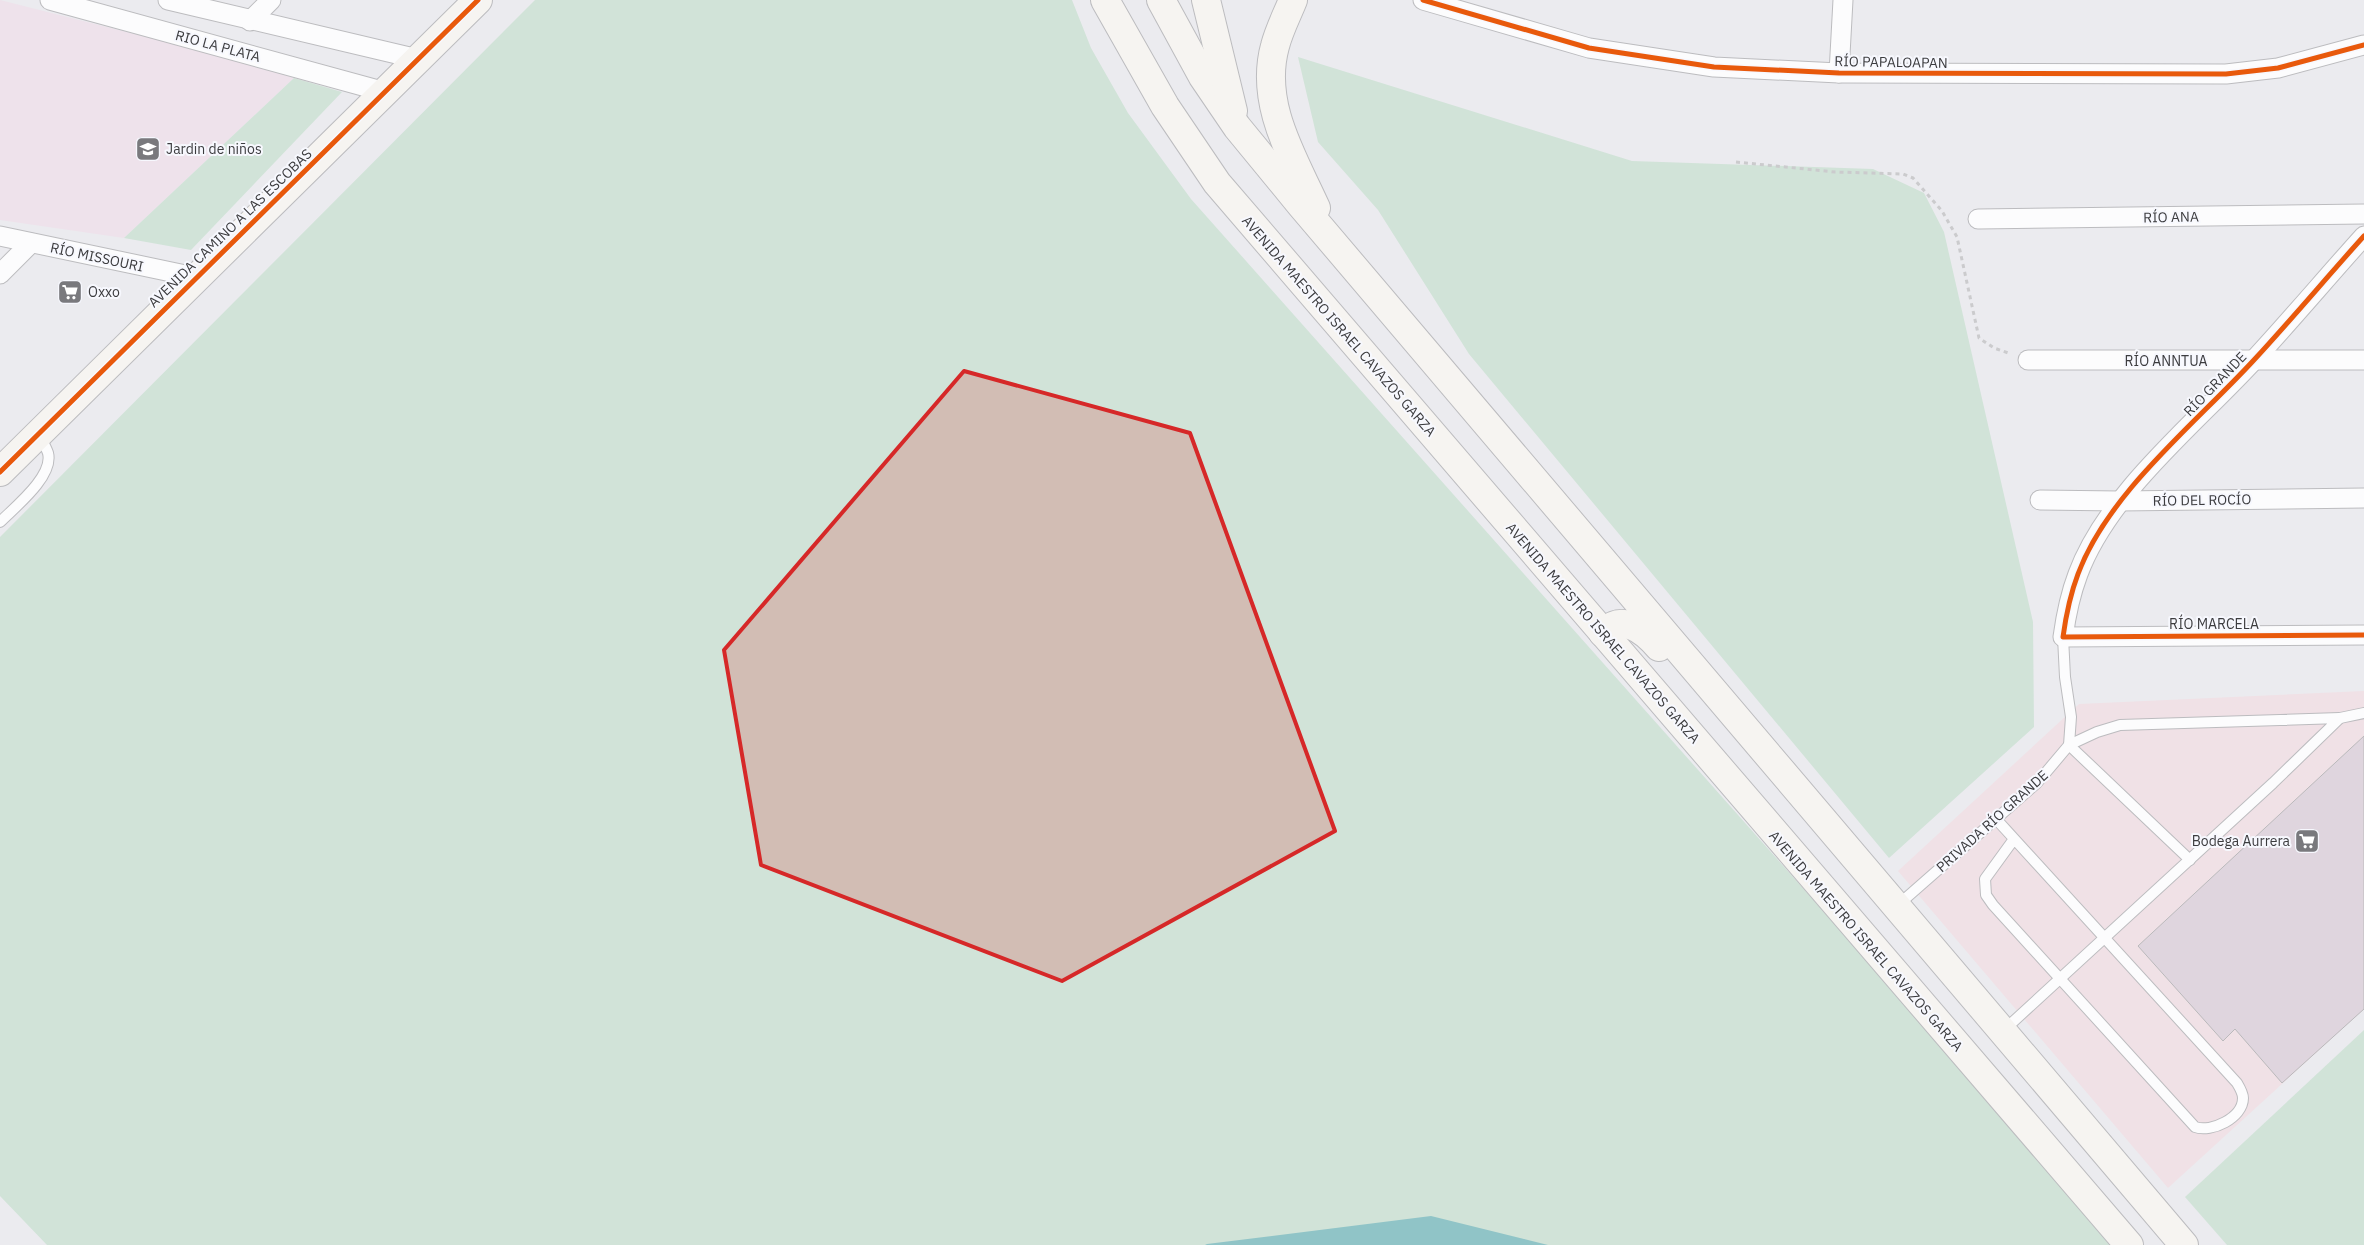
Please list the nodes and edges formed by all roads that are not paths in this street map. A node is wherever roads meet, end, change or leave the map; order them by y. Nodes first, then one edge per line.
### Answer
1 (50, 0) edge
2 (168, 0) edge
3 (271, 0) edge
4 (478, 0) edge
5 (1161, 0) edge
6 (1206, 0) edge
7 (1293, 0) edge
8 (1423, 0) edge
9 (1843, 0) edge
10 (1105, 1) edge
11 (250, 21) junction
12 (2364, 45) edge
13 (418, 59) junction
14 (1839, 73) junction
15 (385, 92) junction
16 (1237, 127) junction
17 (2364, 214) edge
18 (1978, 219) dead end
19 (0, 236) edge
20 (2364, 236) edge
21 (1332, 242) junction
22 (31, 243) junction
23 (0, 274) edge
24 (195, 278) junction
25 (2028, 360) road end
26 (2364, 360) edge
27 (2253, 361) junction
28 (39, 433) junction
29 (0, 472) edge
30 (2364, 498) edge
31 (2040, 500) dead end
32 (2119, 502) junction
33 (0, 522) edge
34 (1603, 633) junction
35 (2364, 635) edge
36 (2063, 637) junction
37 (1697, 673) junction
38 (2364, 713) edge
39 (2340, 718) junction
40 (2069, 745) junction
41 (1996, 819) junction
42 (2014, 839) junction
43 (2190, 860) junction
44 (1897, 906) junction
45 (2104, 938) junction
46 (2059, 979) junction
47 (2003, 1031) junction
48 (2122, 1236) edge
49 (2146, 1245) edge
50 (2184, 1245) edge

1 - 15 street, RIO LA PLATA
2 - 11 street
3 - 11 street
4 - 13 main road, AVENIDA CAMINO A LAS ESCOBAS
5 - 16 main road
6 - 16 main road
7 - 21 main road
8 - 14 street, RÍO PAPALOAPAN
9 - 14 street
10 - 34 main road, AVENIDA MAESTRO ISRAEL CAVAZOS GARZA
11 - 13 street
12 - 14 street, RÍO PAPALOAPAN
13 - 15 main road, AVENIDA CAMINO A LAS ESCOBAS
15 - 24 main road, AVENIDA CAMINO A LAS ESCOBAS
16 - 21 main road
17 - 18 street, RÍO ANA
19 - 22 street, RÍO MISSOURI
20 - 27 street, RÍO GRANDE
21 - 37 main road
22 - 23 street
22 - 24 street, RÍO MISSOURI
24 - 28 main road, AVENIDA CAMINO A LAS ESCOBAS
25 - 27 street, RÍO ANNTUA
26 - 27 street, RÍO ANNTUA
27 - 32 street, RÍO GRANDE
28 - 29 main road, AVENIDA CAMINO A LAS ESCOBAS
28 - 33 lane
30 - 32 street, RÍO DEL ROCÍO
31 - 32 street, RÍO DEL ROCÍO
32 - 36 street, RÍO GRANDE
34 - 37 main road
34 - 48 main road, AVENIDA MAESTRO ISRAEL CAVAZOS GARZA
35 - 36 street, RÍO MARCELA
36 - 40 lane
37 - 44 main road
38 - 39 lane
39 - 40 lane
39 - 43 lane
40 - 41 lane, PRIVADA RÍO GRANDE
40 - 43 lane
41 - 42 lane
41 - 44 lane, PRIVADA RÍO GRANDE
42 - 45 lane
42 - 46 lane
43 - 45 lane
44 - 47 main road
45 - 46 lane
45 - 46 lane
46 - 47 lane
47 - 50 main road
48 - 49 main road

